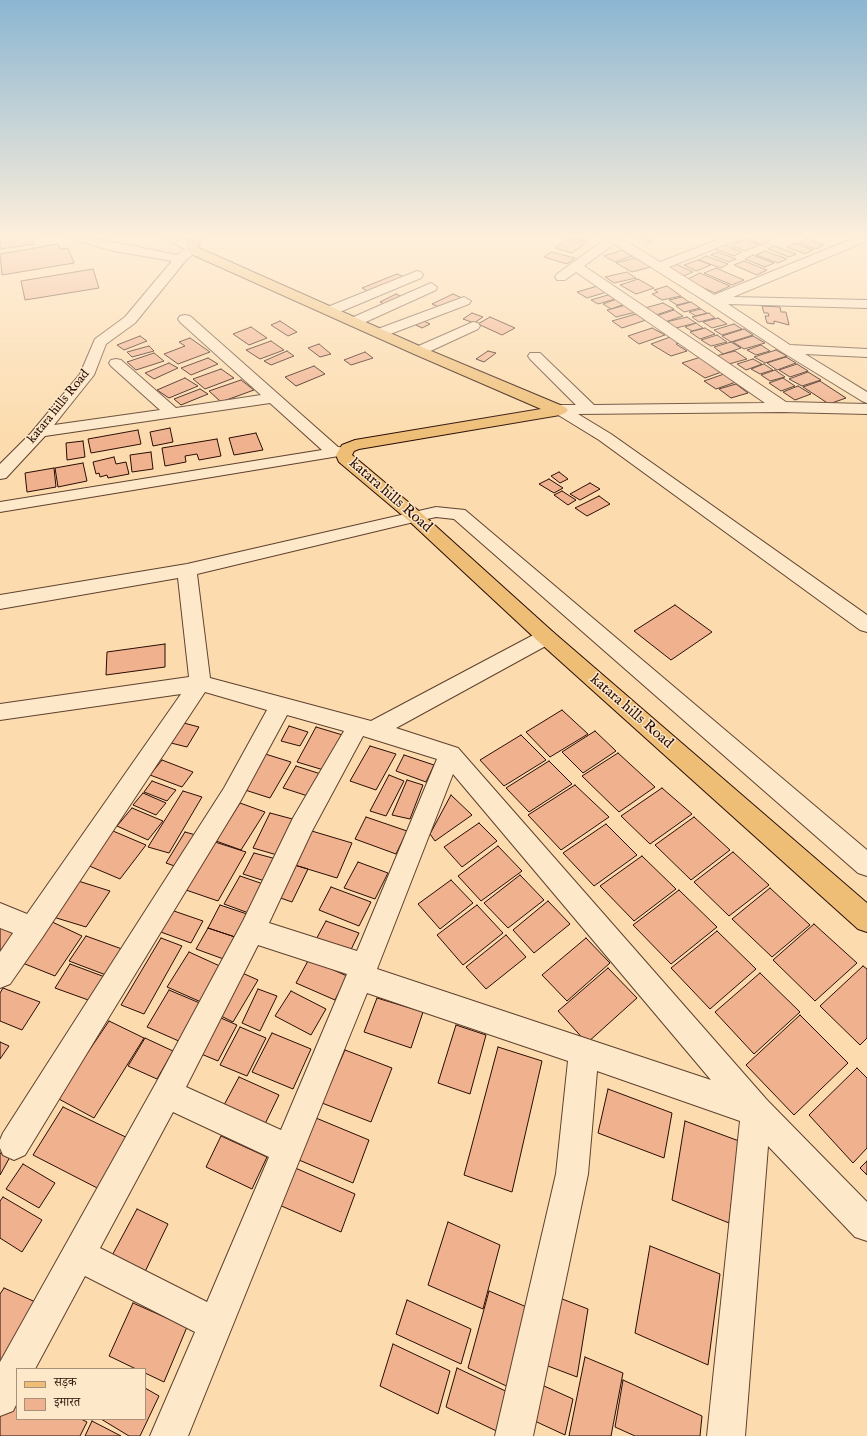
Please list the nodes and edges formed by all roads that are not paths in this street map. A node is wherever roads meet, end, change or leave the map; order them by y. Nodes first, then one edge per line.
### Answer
1 (143, 304) edge
2 (314, 304) edge
3 (347, 304) edge
4 (394, 304) edge
5 (454, 304) edge
6 (632, 304) edge
7 (719, 304) edge
8 (330, 311) junction
9 (185, 319) dead end
10 (354, 322) junction
11 (473, 326) dead end
12 (380, 333) junction
13 (787, 349) junction
14 (419, 351) junction
15 (867, 353) edge
16 (534, 356) dead end
17 (116, 363) dead end
18 (274, 398) junction
19 (867, 398) edge
20 (782, 407) junction
21 (867, 409) edge
22 (560, 410) junction
23 (590, 410) junction
24 (173, 413) junction
25 (41, 432) junction
26 (340, 452) junction
27 (0, 474) edge
28 (0, 507) edge
29 (414, 516) junction
30 (187, 570) junction
31 (0, 602) edge
32 (867, 625) edge
33 (546, 637) junction
34 (200, 683) junction
35 (281, 706) junction
36 (0, 712) edge
37 (365, 729) junction
38 (450, 754) junction
39 (867, 865) edge
40 (0, 915) edge
41 (867, 920) edge
42 (33, 929) junction
43 (252, 930) junction
44 (362, 972) junction
45 (0, 975) edge
46 (584, 1052) junction
47 (167, 1094) junction
48 (756, 1111) junction
49 (14, 1144) dead end
50 (288, 1149) junction
51 (867, 1226) edge
52 (78, 1255) junction
53 (215, 1324) junction
54 (16, 1368) edge
55 (16, 1369) edge
56 (0, 1398) edge
57 (169, 1436) edge
58 (514, 1436) edge
59 (726, 1436) edge

1 - 25 street, katara hills Road
2 - 8 main road
3 - 8 street
4 - 10 street
5 - 12 street
6 - 20 street
7 - 13 street
8 - 10 main road
9 - 18 street
10 - 12 main road
11 - 14 street
12 - 14 main road
13 - 15 street
13 - 19 street
14 - 22 main road
16 - 23 street
17 - 24 street
18 - 24 street
18 - 26 street
20 - 21 street
20 - 23 street
22 - 23 street
22 - 26 main road, katara hills Road
22 - 32 street
24 - 25 street
25 - 27 street, katara hills Road
26 - 28 street
26 - 29 main road, katara hills Road
29 - 30 street
29 - 33 main road, katara hills Road
29 - 39 street
30 - 31 street
30 - 34 street
33 - 37 street
33 - 41 main road, katara hills Road
34 - 35 street
34 - 36 street
34 - 42 street
35 - 37 street
35 - 49 street
37 - 38 street
37 - 43 street
38 - 44 street
38 - 48 street
40 - 42 street
42 - 45 street
43 - 44 street
43 - 47 street
44 - 46 street
44 - 50 street
46 - 48 street
46 - 58 street
47 - 50 street
47 - 52 street
48 - 51 street
48 - 59 street
50 - 53 street
52 - 53 street
52 - 54 street
53 - 57 street
55 - 56 street

